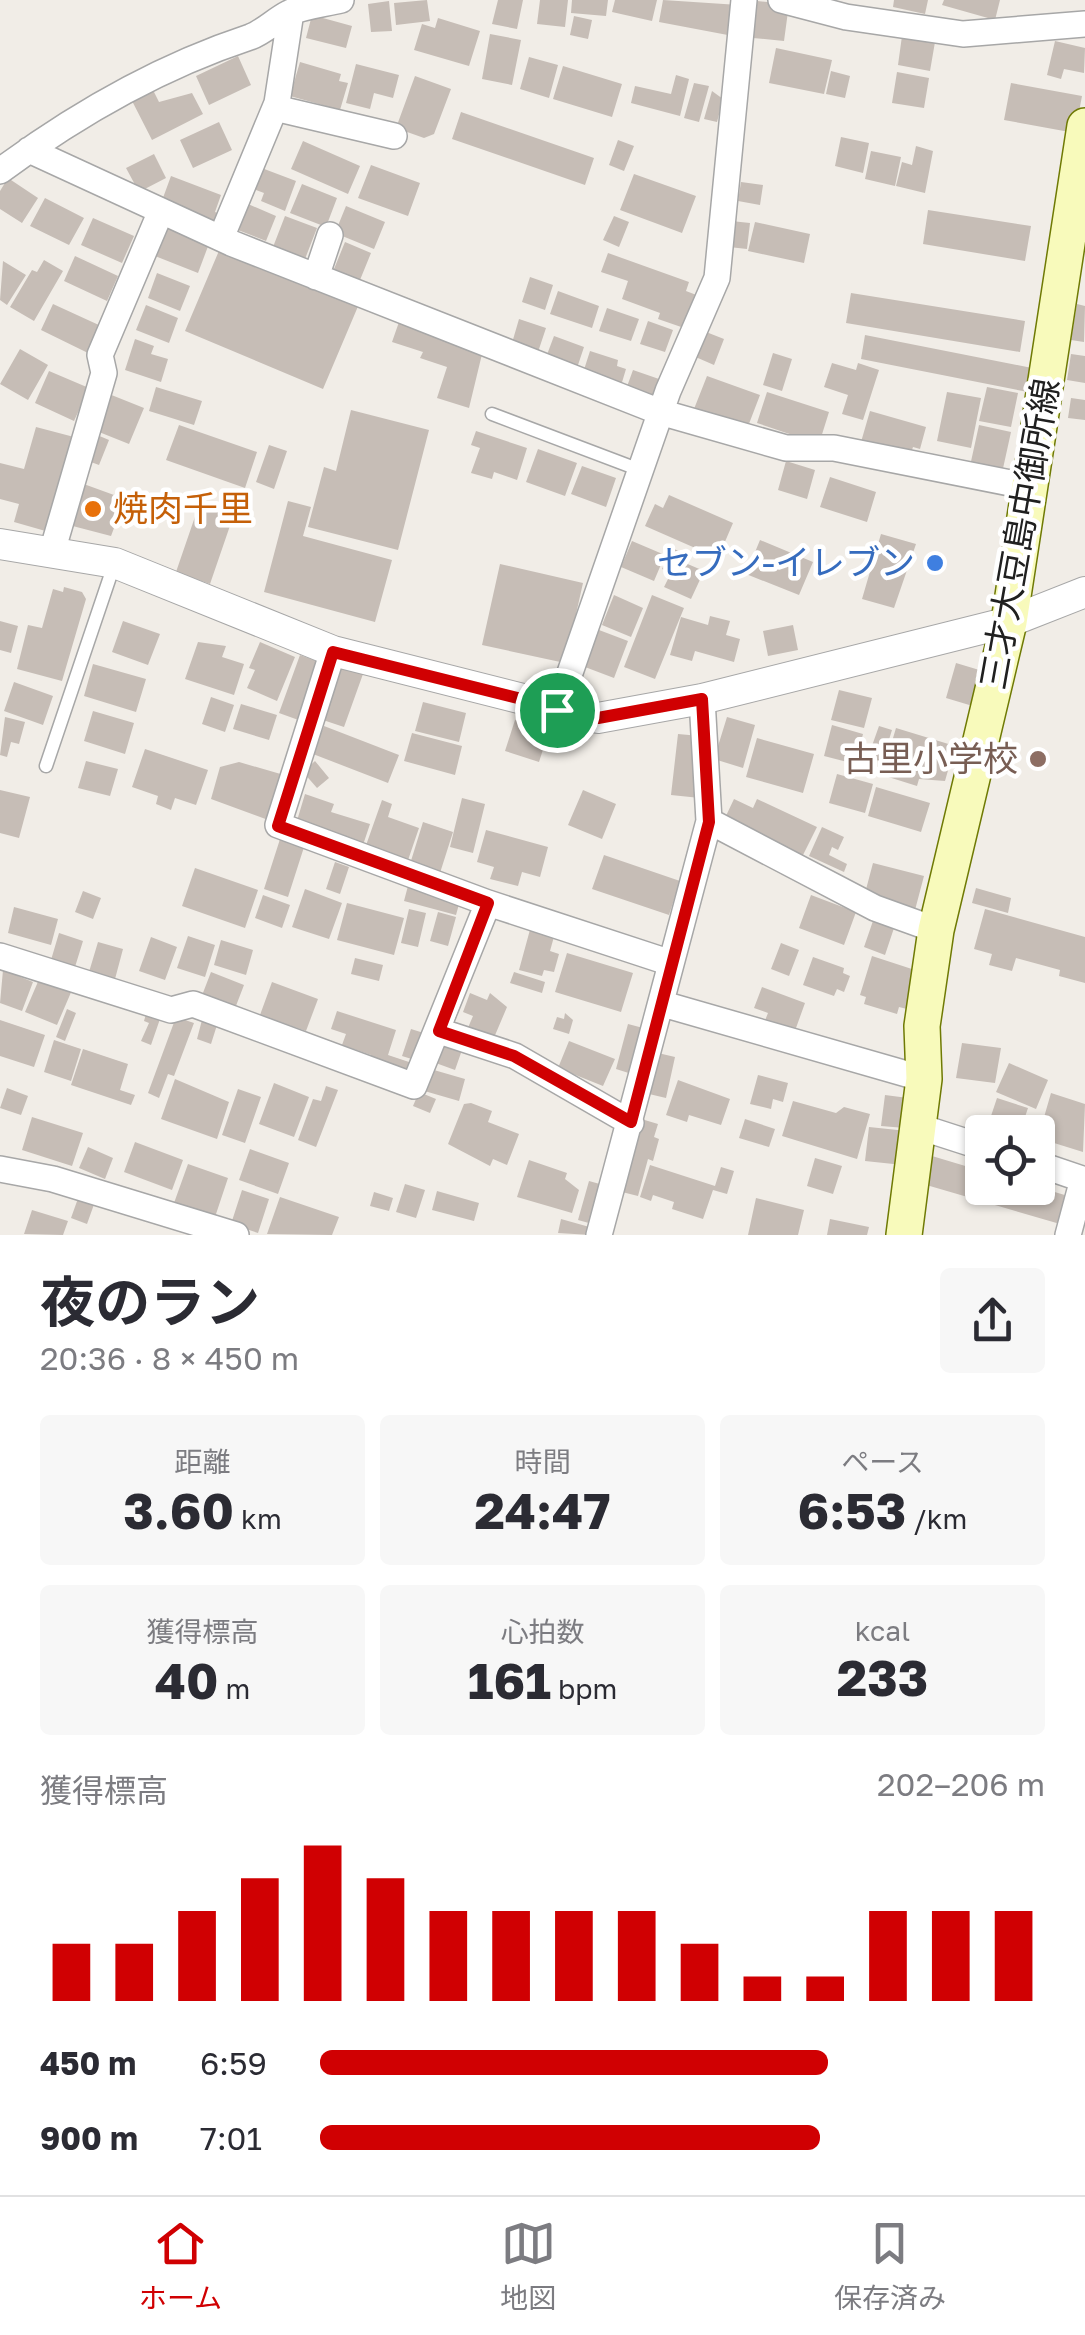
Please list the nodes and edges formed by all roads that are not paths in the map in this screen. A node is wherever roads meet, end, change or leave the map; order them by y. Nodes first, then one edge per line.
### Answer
1 (341, 0) edge
2 (744, 0) edge
3 (781, 0) edge
4 (291, 12) junction
5 (1085, 24) edge
6 (275, 108) junction
7 (1085, 126) edge
8 (394, 136) dead end
9 (30, 150) junction
10 (1082, 164) edge
11 (0, 171) edge
12 (161, 211) junction
13 (330, 235) dead end
14 (221, 238) junction
15 (316, 277) junction
16 (660, 412) junction
17 (492, 414) dead end
18 (640, 470) junction
19 (1030, 487) junction
20 (0, 544) edge
21 (52, 552) junction
22 (115, 563) junction
23 (1085, 592) edge
24 (1009, 622) junction
25 (333, 652) junction
26 (702, 699) junction
27 (557, 710) junction
28 (46, 766) dead end
29 (709, 822) junction
30 (488, 903) junction
31 (936, 930) junction
32 (0, 956) edge
33 (671, 963) junction
34 (664, 1004) junction
35 (439, 1031) junction
36 (924, 1080) junction
37 (631, 1122) junction
38 (917, 1126) junction
39 (965, 1142) edge
40 (0, 1169) edge
41 (1055, 1170) edge
42 (1084, 1179) edge
43 (236, 1235) edge
44 (599, 1235) edge
45 (904, 1235) edge
46 (1068, 1235) edge

1 - 4 street
2 - 16 street
3 - 5 street
4 - 6 street
4 - 9 street
6 - 8 street
6 - 14 street
7 - 10 main road, 三才大豆島中御所線
9 - 11 street
9 - 12 street
10 - 19 main road, 三才大豆島中御所線
12 - 14 street
12 - 21 street
13 - 15 street
14 - 15 street
15 - 16 street
16 - 18 street
16 - 19 street
17 - 18 lane
18 - 27 street
19 - 24 main road, 三才大豆島中御所線
20 - 21 street
21 - 22 street
22 - 25 street
22 - 28 lane
23 - 24 street
24 - 26 street
24 - 31 main road, 三才大豆島中御所線
25 - 27 street
25 - 30 street
26 - 27 street
26 - 29 street
29 - 31 street
29 - 33 street
30 - 33 street
30 - 35 street
31 - 36 main road, 三才大豆島中御所線
32 - 35 street
33 - 34 street
34 - 36 street
34 - 37 street
35 - 37 street
36 - 38 main road, 三才大豆島中御所線
37 - 44 street
38 - 39 street
38 - 45 main road, 三才大豆島中御所線
40 - 43 street
41 - 42 street
42 - 46 street

